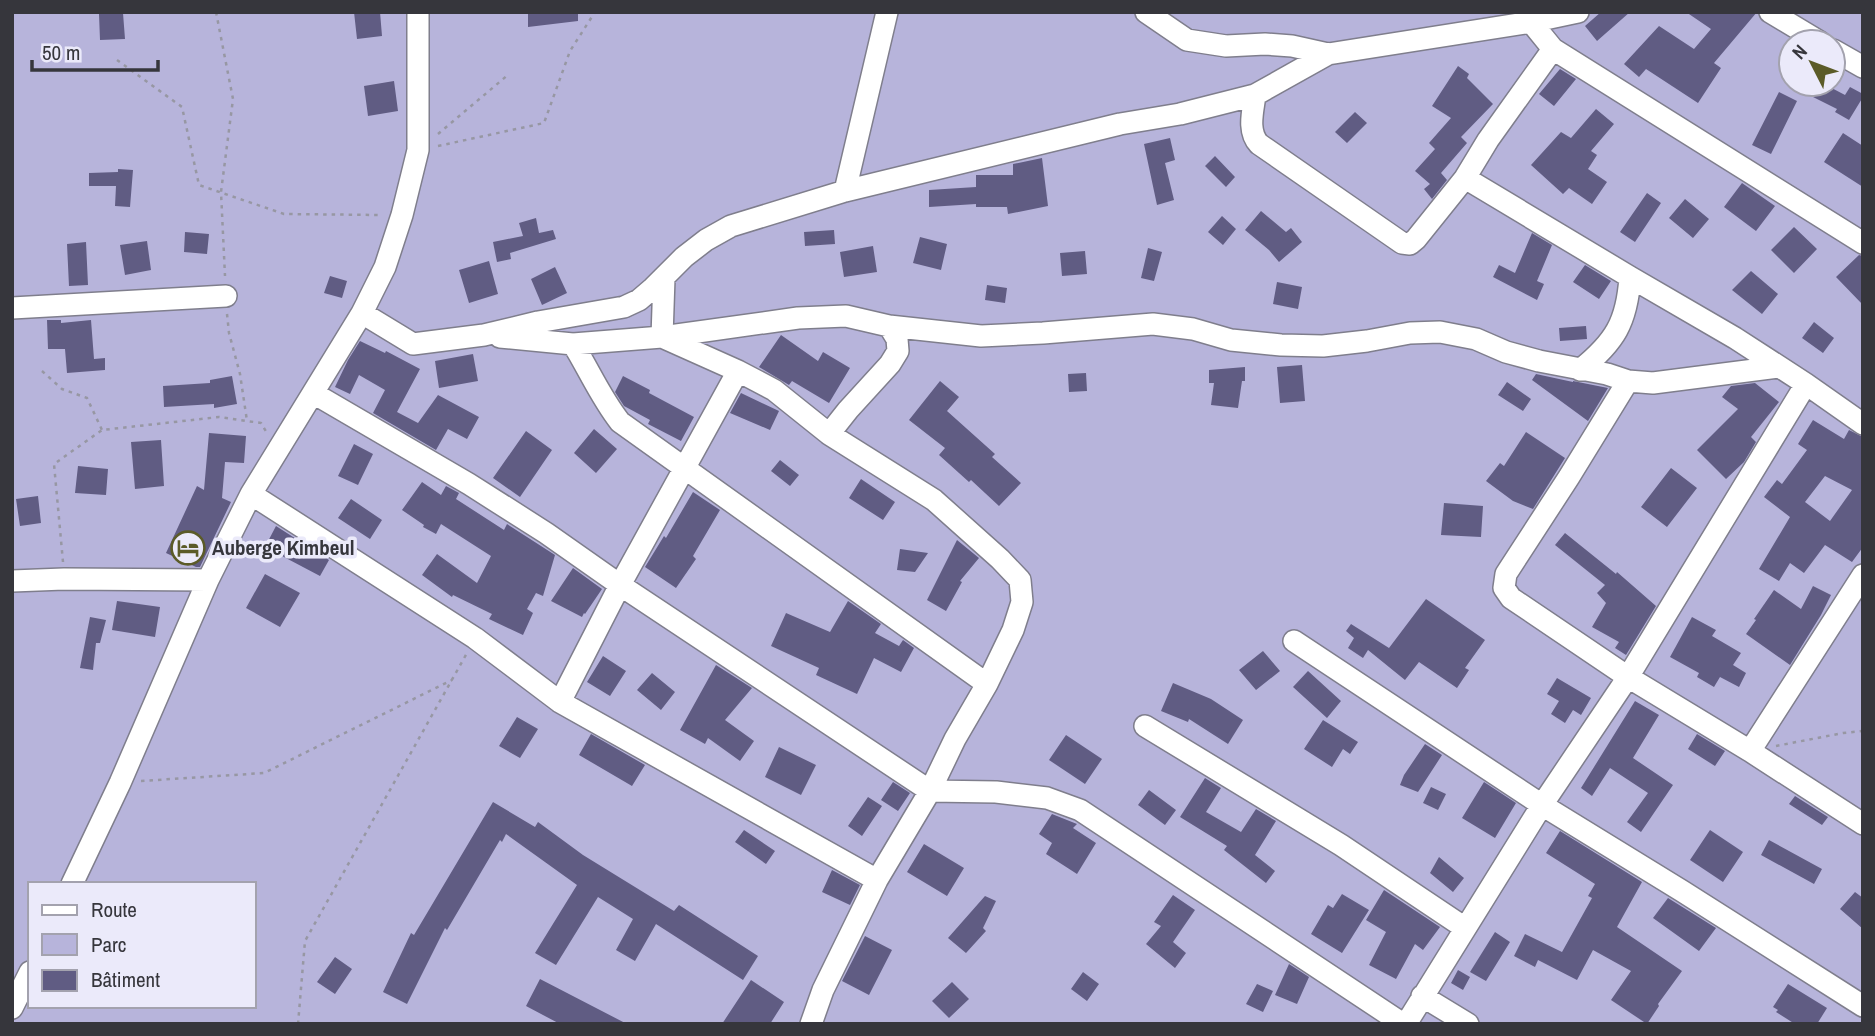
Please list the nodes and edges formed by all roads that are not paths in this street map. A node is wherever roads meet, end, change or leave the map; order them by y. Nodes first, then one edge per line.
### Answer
1 (418, 12) edge
2 (887, 12) edge
3 (1146, 12) edge
4 (1578, 12) edge
5 (1770, 12) edge
6 (1531, 22) junction
7 (1797, 28) edge
8 (1553, 49) junction
9 (1328, 54) junction
10 (1847, 58) edge
11 (1863, 67) edge
12 (1255, 95) junction
13 (1465, 178) junction
14 (845, 191) junction
15 (1863, 243) edge
16 (1630, 277) junction
17 (664, 278) junction
18 (226, 296) road end
19 (12, 308) edge
20 (362, 313) junction
21 (889, 326) junction
22 (484, 335) junction
23 (662, 337) junction
24 (573, 344) junction
25 (1778, 367) junction
26 (1580, 370) junction
27 (738, 371) junction
28 (1628, 381) junction
29 (1806, 384) junction
30 (313, 393) junction
31 (1863, 424) edge
32 (829, 434) junction
33 (685, 469) junction
34 (251, 494) junction
35 (1863, 575) edge
36 (208, 580) junction
37 (12, 581) edge
38 (620, 585) junction
39 (1294, 641) dead end
40 (1628, 677) junction
41 (987, 684) junction
42 (560, 702) junction
43 (1145, 726) dead end
44 (1750, 751) junction
45 (930, 791) junction
46 (1542, 805) junction
47 (1863, 824) edge
48 (877, 880) junction
49 (73, 882) edge
50 (1465, 928) junction
51 (28, 976) edge
52 (1422, 996) junction
53 (1863, 1006) edge
54 (12, 1008) edge
55 (811, 1024) edge
56 (1404, 1024) edge
57 (1468, 1024) edge

1 - 20 street
2 - 14 street
3 - 9 street
4 - 6 street
5 - 7 street
6 - 8 street
6 - 9 street
8 - 13 street
8 - 15 street
9 - 12 street
10 - 11 street
12 - 13 street
12 - 14 street
13 - 16 street
14 - 17 street
16 - 25 street
16 - 26 street
17 - 22 street
17 - 23 street
18 - 19 street
20 - 22 street
20 - 30 street
21 - 23 street
21 - 26 street
21 - 32 street
22 - 24 street
23 - 24 street
23 - 27 street
24 - 33 street
25 - 28 street
25 - 29 street
26 - 28 street
27 - 32 street
27 - 33 street
28 - 40 street
29 - 31 street
29 - 40 street
30 - 34 street
30 - 38 street
32 - 41 street
33 - 38 street
33 - 41 street
34 - 36 street
34 - 42 street
35 - 44 street
36 - 37 street
36 - 49 street
38 - 42 street
38 - 45 street
39 - 46 street
40 - 44 street
40 - 46 street
41 - 45 street
42 - 48 street
43 - 50 street
44 - 47 street
45 - 48 street
45 - 56 street
46 - 50 street
46 - 53 street
48 - 55 street
50 - 52 street
51 - 54 street
52 - 56 street
52 - 57 street

